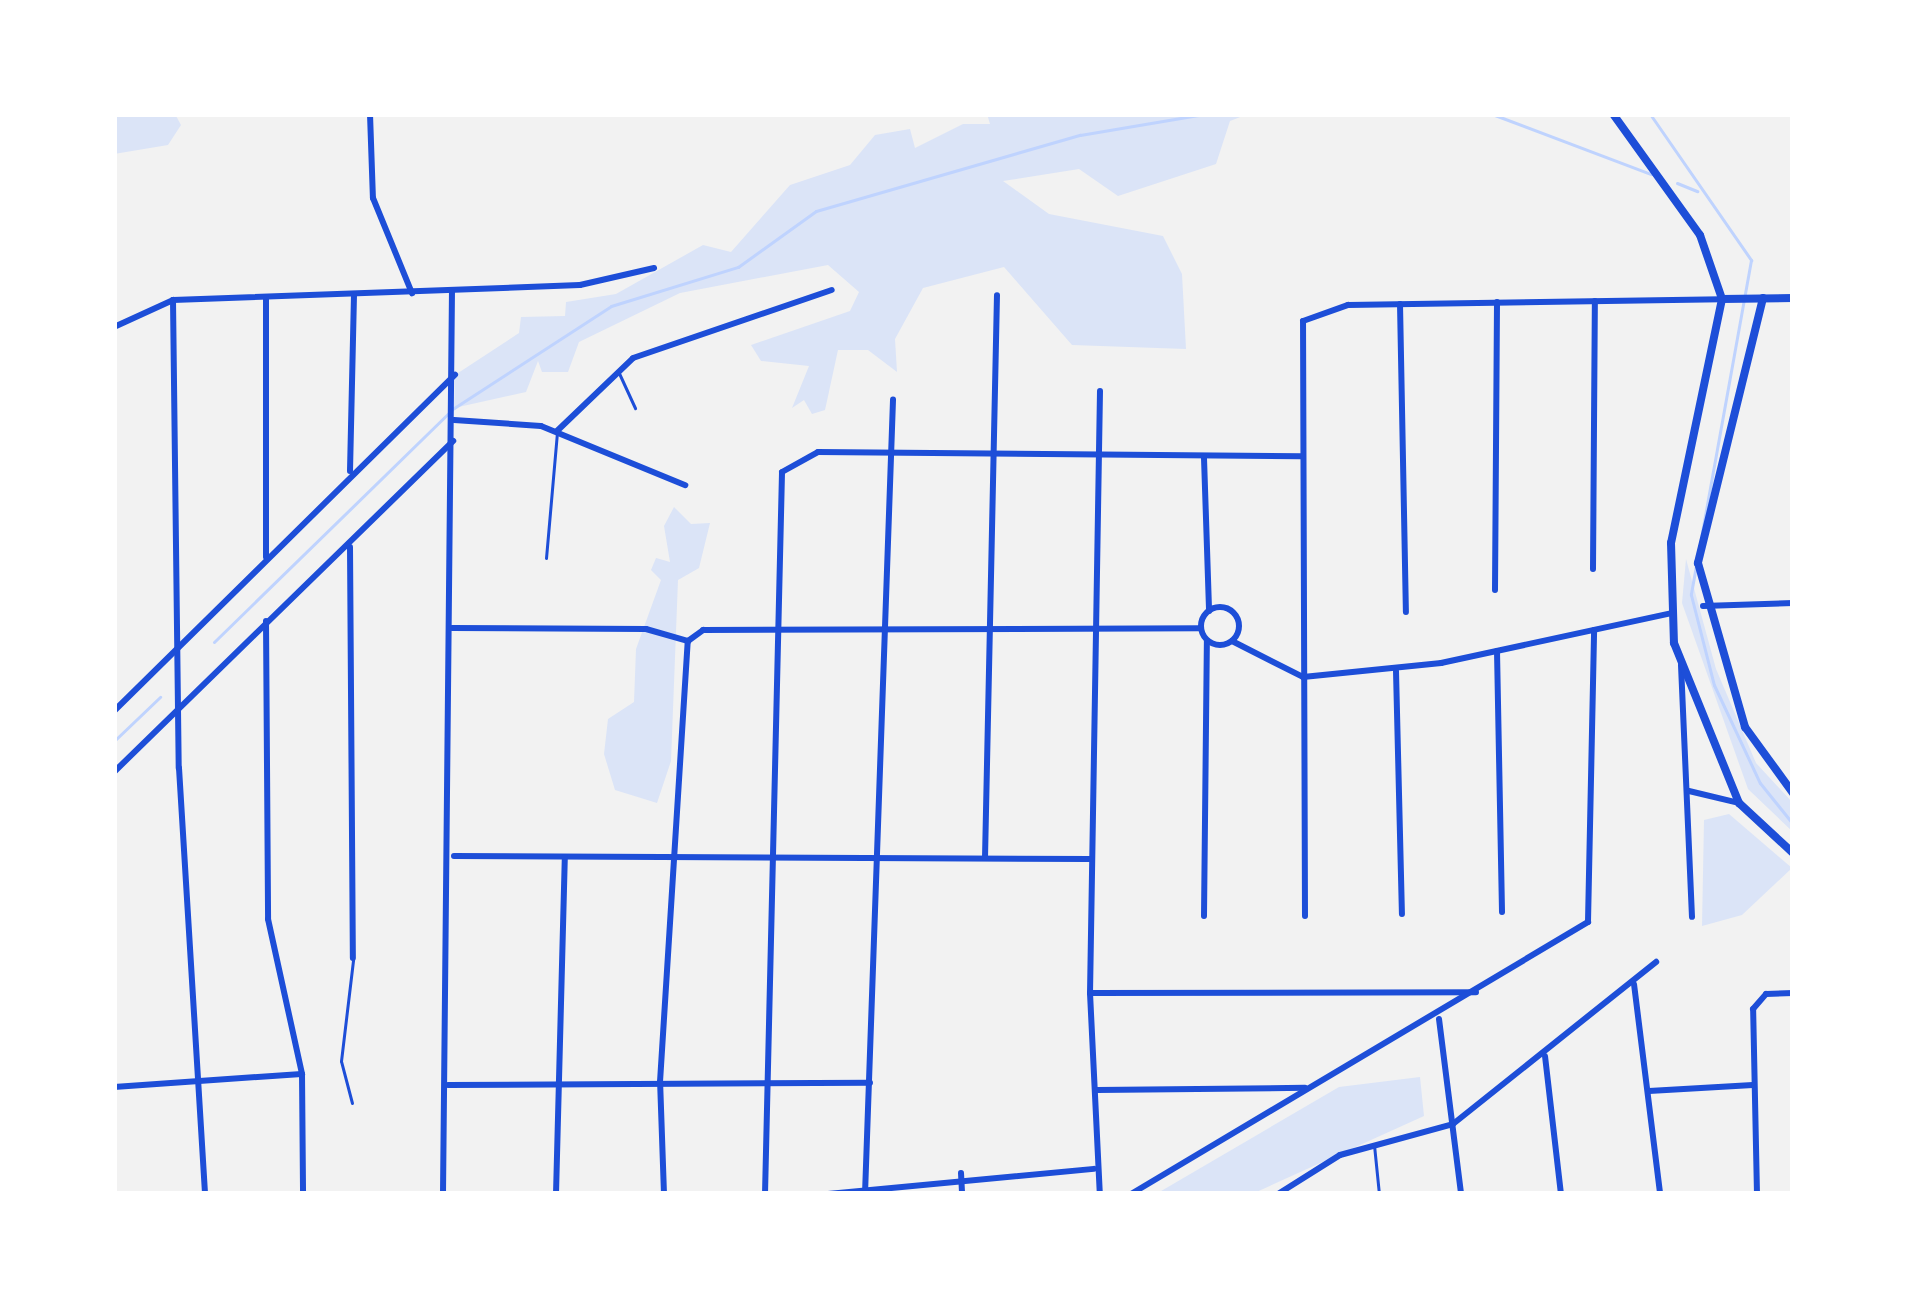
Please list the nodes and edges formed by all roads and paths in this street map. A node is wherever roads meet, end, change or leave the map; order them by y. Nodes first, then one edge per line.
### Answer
1 (370, 114) edge
2 (1613, 114) edge
3 (654, 268) dead end
4 (832, 290) dead end
5 (452, 292) junction
6 (412, 293) junction
7 (354, 295) junction
8 (997, 295) dead end
9 (266, 297) junction
10 (1759, 298) junction
11 (1793, 298) edge
12 (1722, 299) junction
13 (172, 300) junction
14 (1595, 301) junction
15 (1496, 302) junction
16 (1400, 304) junction
17 (114, 327) edge
18 (617, 370) junction
19 (455, 376) junction
20 (1100, 391) dead end
21 (892, 399) dead end
22 (635, 408) dead end
23 (454, 419) junction
24 (557, 431) junction
25 (453, 440) junction
26 (886, 453) junction
27 (986, 454) junction
28 (1301, 456) junction
29 (1097, 458) junction
30 (1204, 458) junction
31 (350, 472) junction
32 (685, 485) dead end
33 (350, 547) junction
34 (266, 557) junction
35 (546, 558) dead end
36 (1593, 569) dead end
37 (1495, 590) dead end
38 (1793, 603) edge
39 (1703, 606) junction
40 (1209, 611) junction
41 (1406, 612) dead end
42 (1673, 613) junction
43 (266, 621) junction
44 (452, 628) junction
45 (882, 628) junction
46 (1201, 628) junction
47 (1594, 630) junction
48 (775, 631) junction
49 (986, 632) junction
50 (1094, 632) junction
51 (688, 640) junction
52 (1208, 640) junction
53 (1232, 641) junction
54 (175, 647) junction
55 (1497, 651) junction
56 (1681, 665) junction
57 (1396, 670) junction
58 (1303, 677) junction
59 (179, 702) junction
60 (114, 712) edge
61 (114, 772) edge
62 (1689, 791) junction
63 (1793, 793) edge
64 (1739, 803) junction
65 (1793, 853) edge
66 (673, 855) junction
67 (454, 856) junction
68 (565, 857) junction
69 (774, 858) junction
70 (985, 859) junction
71 (1090, 859) junction
72 (881, 860) junction
73 (1502, 912) dead end
74 (1402, 914) dead end
75 (1204, 916) dead end
76 (1305, 916) dead end
77 (1692, 917) dead end
78 (353, 958) joint
79 (1656, 962) dead end
80 (1634, 984) junction
81 (1479, 992) junction
82 (1090, 993) junction
83 (1793, 993) edge
84 (1439, 1018) junction
85 (1545, 1056) junction
86 (302, 1073) junction
87 (560, 1081) junction
88 (660, 1082) junction
89 (870, 1083) junction
90 (206, 1084) junction
91 (771, 1084) junction
92 (447, 1085) junction
93 (1753, 1085) junction
94 (114, 1087) edge
95 (1308, 1088) junction
96 (1097, 1090) junction
97 (1647, 1092) junction
98 (352, 1103) dead end
99 (1453, 1124) junction
100 (1374, 1143) junction
101 (1094, 1169) junction
102 (962, 1173) junction
103 (1296, 1181) junction
104 (865, 1183) junction
105 (206, 1194) edge
106 (303, 1194) edge
107 (442, 1194) edge
108 (556, 1194) edge
109 (664, 1194) edge
110 (765, 1194) edge
111 (827, 1194) edge
112 (865, 1194) edge
113 (962, 1194) edge
114 (1100, 1194) edge
115 (1131, 1194) edge
116 (1277, 1194) edge
117 (1298, 1194) edge
118 (1379, 1194) edge
119 (1461, 1194) edge
120 (1562, 1194) edge
121 (1660, 1194) edge
122 (1756, 1194) edge

1 - 6 street
2 - 12 street
3 - 5 street
4 - 18 street
5 - 6 street
5 - 19 street
6 - 7 street
7 - 9 street
7 - 31 street
8 - 27 street
9 - 13 street
9 - 34 street
10 - 11 street
10 - 12 street
10 - 39 street
12 - 14 street
12 - 42 street
13 - 17 street
13 - 54 street
14 - 15 street
14 - 36 street
15 - 16 street
15 - 37 street
16 - 28 street
16 - 41 street
18 - 22 lane
18 - 24 street
19 - 23 street
19 - 31 street
20 - 29 street
21 - 26 street
23 - 24 street
23 - 25 street
24 - 32 street
24 - 35 lane
25 - 33 street
25 - 44 street
26 - 27 street
26 - 45 street
26 - 48 street
27 - 29 street
27 - 49 street
28 - 30 street
28 - 58 street
29 - 30 street
29 - 50 street
30 - 40 street
31 - 34 street
33 - 43 street
33 - 78 street
34 - 54 street
38 - 39 street
39 - 63 street
40 - 46 street
40 - 53 street
42 - 47 street
42 - 56 street
43 - 59 street
43 - 86 street
44 - 51 street
44 - 67 street
45 - 48 street
45 - 49 street
45 - 72 street
46 - 50 street
46 - 52 street
47 - 55 street
47 - 81 street
48 - 51 street
48 - 69 street
49 - 50 street
49 - 70 street
50 - 71 street
51 - 66 street
52 - 53 street
52 - 75 street
53 - 58 street
54 - 59 street
54 - 60 street
55 - 57 street
55 - 73 street
56 - 62 street
56 - 64 street
57 - 58 street
57 - 74 street
58 - 76 street
59 - 61 street
59 - 90 street
62 - 64 street
62 - 77 street
64 - 65 street
66 - 68 street
66 - 69 street
66 - 88 street
67 - 68 street
67 - 92 street
68 - 87 street
69 - 72 street
69 - 91 street
70 - 71 street
70 - 72 street
71 - 82 street
72 - 89 street
78 - 98 lane
79 - 80 street
80 - 85 street
80 - 97 street
81 - 82 street
81 - 84 street
82 - 96 street
83 - 93 street
84 - 95 street
84 - 99 street
85 - 99 street
85 - 120 street
86 - 90 street
86 - 106 street
87 - 88 street
87 - 92 street
87 - 108 street
88 - 91 street
88 - 109 street
89 - 91 street
89 - 104 street
90 - 94 street
90 - 105 street
91 - 110 street
92 - 107 street
93 - 97 street
93 - 122 street
95 - 96 street
95 - 115 street
96 - 101 street
97 - 121 street
99 - 100 street
99 - 119 street
100 - 103 street
100 - 118 lane
101 - 102 street
101 - 114 street
102 - 104 street
102 - 113 street
103 - 116 street
103 - 117 lane
104 - 111 street
104 - 112 street

